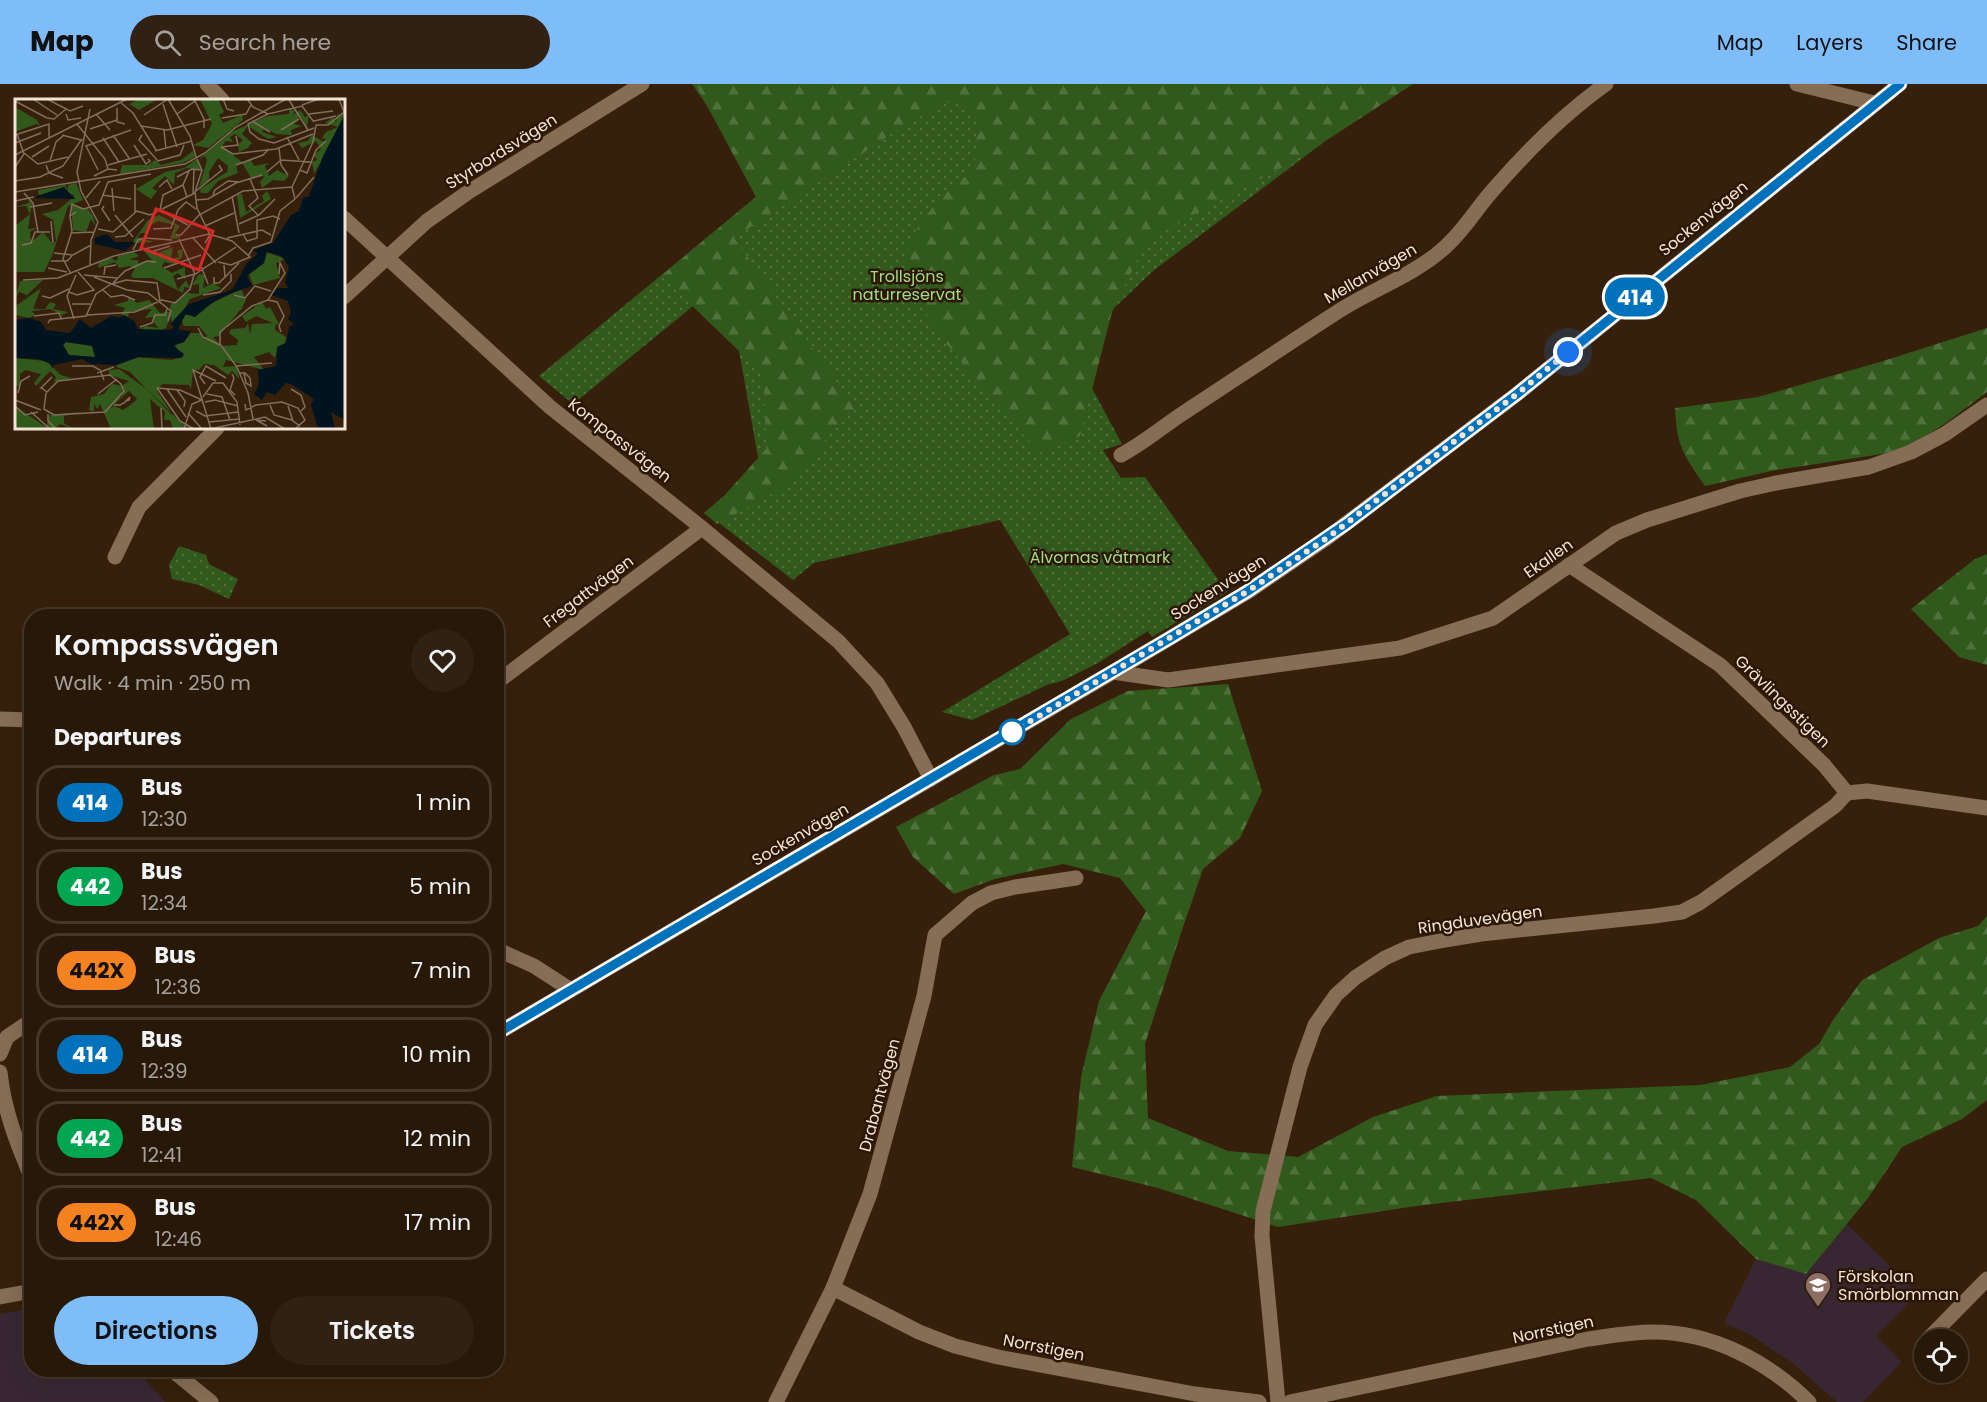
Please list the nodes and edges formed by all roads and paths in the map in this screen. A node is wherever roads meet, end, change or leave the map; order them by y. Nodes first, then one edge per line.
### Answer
1 (207, 84) edge
2 (642, 84) edge
3 (1606, 84) edge
4 (1797, 84) edge
5 (1900, 84) edge
6 (221, 99) edge
7 (1874, 103) junction
8 (345, 219) edge
9 (386, 257) junction
10 (345, 296) edge
11 (1987, 405) edge
12 (215, 429) edge
13 (1121, 454) dead end
14 (702, 528) junction
15 (115, 557) dead end
16 (1569, 565) junction
17 (1113, 672) junction
18 (504, 677) edge
19 (0, 719) edge
20 (24, 720) edge
21 (931, 778) junction
22 (1847, 793) junction
23 (1987, 808) edge
24 (1076, 878) dead end
25 (504, 953) edge
26 (571, 990) junction
27 (24, 1026) edge
28 (504, 1029) edge
29 (0, 1054) edge
30 (0, 1072) edge
31 (24, 1160) edge
32 (1987, 1279) edge
33 (833, 1288) junction
34 (24, 1292) edge
35 (0, 1297) edge
36 (1937, 1329) edge
37 (181, 1377) edge
38 (211, 1402) edge
39 (776, 1402) edge
40 (1259, 1402) edge
41 (1278, 1402) edge
42 (1290, 1402) edge
43 (1809, 1402) edge

1 - 6 street
2 - 9 street, Styrbordsvägen
3 - 13 street, Mellanvägen
4 - 7 street
5 - 7 street, Sockenvägen
7 - 17 street, Sockenvägen
8 - 9 street, Kompassvägen
9 - 10 street, Styrbordsvägen
9 - 14 street, Kompassvägen
11 - 16 street, Ekallen
12 - 15 street
14 - 18 street, Fregattvägen
14 - 21 street, Kompassvägen
16 - 17 street, Ekallen
16 - 22 street, Grävlingsstigen
17 - 21 street, Sockenvägen
19 - 20 street
21 - 26 street, Sockenvägen
22 - 23 street
22 - 41 street, Ringduvevägen
24 - 33 street, Drabantvägen
25 - 26 street
26 - 28 street, Sockenvägen
27 - 29 street
30 - 31 street
32 - 36 street
33 - 39 street, Drabantvägen
33 - 40 street, Norrstigen
34 - 35 street
37 - 38 street
42 - 43 street, Norrstigen

